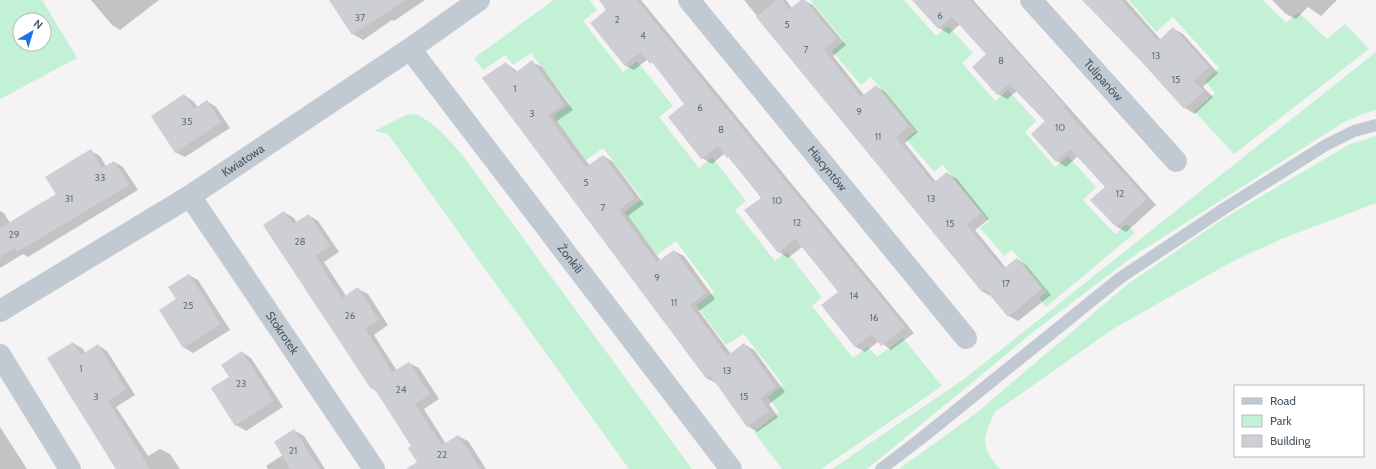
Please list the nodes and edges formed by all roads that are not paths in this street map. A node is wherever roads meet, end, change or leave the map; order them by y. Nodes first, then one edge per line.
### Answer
1 (479, 0) edge
2 (689, 0) edge
3 (1031, 0) edge
4 (410, 49) junction
5 (1376, 125) edge
6 (1176, 161) dead end
7 (190, 196) junction
8 (0, 311) edge
9 (966, 338) dead end
10 (0, 355) edge
11 (70, 469) edge
12 (374, 469) edge
13 (731, 469) edge
14 (881, 469) edge

1 - 4 street, Kwiatowa
2 - 9 street, Hiacyntów
3 - 6 street, Tulipanów
4 - 7 street, Kwiatowa
4 - 13 street, Żonkili
5 - 14 lane
7 - 8 street, Kwiatowa
7 - 12 street, Stokrotek
10 - 11 street

